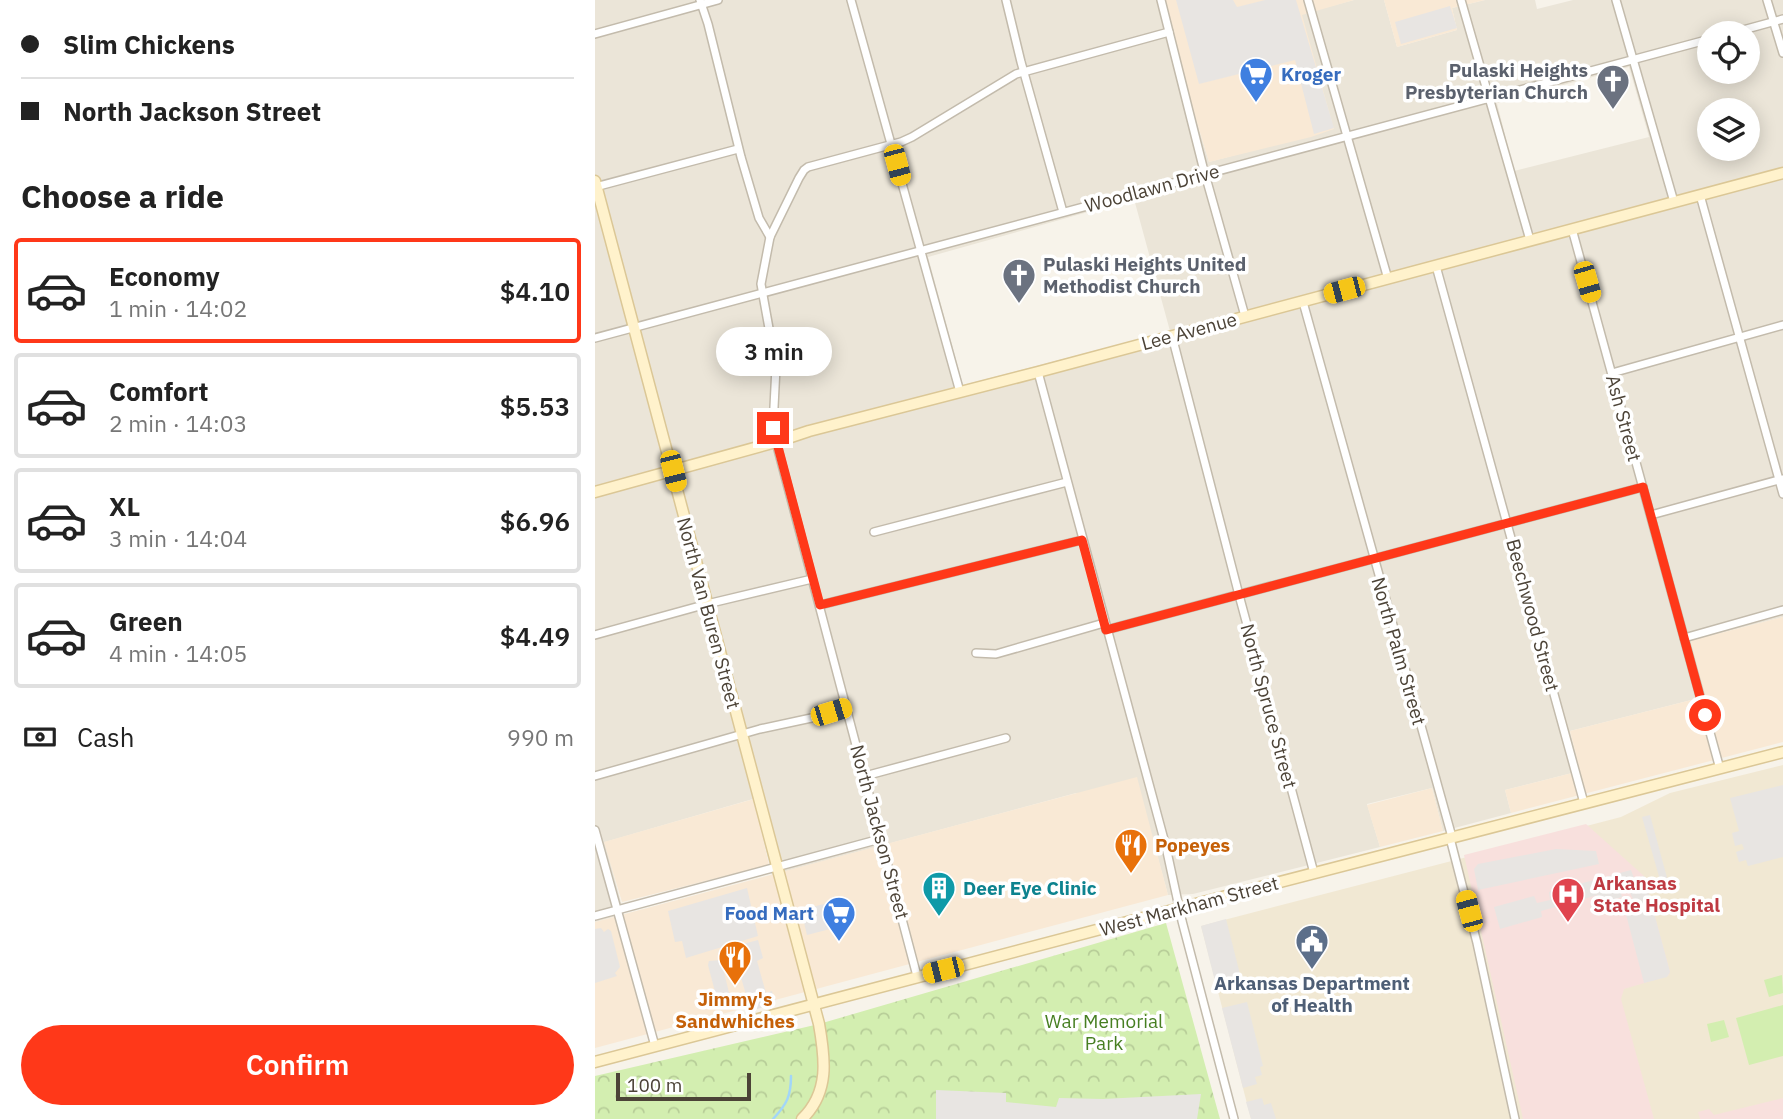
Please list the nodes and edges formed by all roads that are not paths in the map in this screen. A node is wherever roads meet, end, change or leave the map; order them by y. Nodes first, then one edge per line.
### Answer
1 (718, 0) edge
2 (852, 0) edge
3 (1006, 0) edge
4 (1161, 0) edge
5 (1308, 0) edge
6 (1461, 0) edge
7 (1616, 0) edge
8 (1767, 0) edge
9 (701, 2) edge
10 (1783, 19) edge
11 (1773, 22) junction
12 (1760, 26) edge
13 (1169, 32) junction
14 (595, 34) edge
15 (1697, 43) edge
16 (1783, 53) edge
17 (1633, 60) junction
18 (1024, 71) junction
19 (1489, 100) junction
20 (1347, 137) junction
21 (891, 144) junction
22 (738, 149) junction
23 (1783, 173) edge
24 (1206, 175) junction
25 (596, 185) edge
26 (1700, 195) junction
27 (1674, 202) junction
28 (1063, 212) junction
29 (1572, 229) junction
30 (770, 237) junction
31 (1530, 240) junction
32 (921, 250) junction
33 (1436, 266) junction
34 (1388, 279) junction
35 (762, 294) junction
36 (1303, 302) junction
37 (1244, 316) junction
38 (1783, 326) edge
39 (635, 327) junction
40 (1172, 336) junction
41 (1741, 337) junction
42 (595, 338) edge
43 (1038, 372) junction
44 (1612, 373) junction
45 (960, 391) junction
46 (776, 442) junction
47 (673, 471) junction
48 (1781, 479) edge
49 (1067, 482) junction
50 (1643, 487) junction
51 (595, 492) edge
52 (1783, 494) edge
53 (1651, 515) junction
54 (1508, 523) junction
55 (874, 532) dead end
56 (1082, 540) junction
57 (1374, 559) junction
58 (812, 579) junction
59 (1239, 595) junction
60 (707, 604) junction
61 (820, 605) junction
62 (1783, 610) edge
63 (1105, 627) junction
64 (595, 635) edge
65 (1684, 638) junction
66 (976, 653) dead end
67 (847, 707) junction
68 (741, 735) junction
69 (1006, 738) dead end
70 (1783, 752) edge
71 (1720, 769) junction
72 (595, 776) edge
73 (865, 776) junction
74 (1584, 803) junction
75 (595, 830) edge
76 (1451, 838) junction
77 (880, 839) junction
78 (777, 867) junction
79 (1314, 873) junction
80 (1179, 908) junction
81 (617, 911) junction
82 (595, 916) edge
83 (917, 976) junction
84 (814, 1004) junction
85 (655, 1046) junction
86 (595, 1062) edge
87 (802, 1119) edge
88 (1234, 1119) edge
89 (1515, 1119) edge

1 - 9 street
2 - 21 street
3 - 18 street
4 - 13 street
5 - 20 street
6 - 19 street
7 - 17 street
8 - 11 street
9 - 14 street
9 - 22 street
10 - 11 street
11 - 12 street
11 - 16 street
13 - 18 street, North Jackson Street
13 - 24 street
15 - 17 street, Woodlawn Drive
17 - 19 street, Woodlawn Drive
17 - 27 street
18 - 21 street, North Jackson Street
18 - 28 street
19 - 20 street, Woodlawn Drive
19 - 31 street
20 - 24 street, Woodlawn Drive
20 - 34 street
21 - 30 street, North Jackson Street
21 - 32 street
22 - 25 street
22 - 30 street
23 - 26 street, Lee Avenue
24 - 28 street, Woodlawn Drive
24 - 37 street
25 - 39 street, North Van Buren Street
26 - 27 street, Lee Avenue
26 - 41 street
27 - 29 street, Lee Avenue
28 - 32 street, Woodlawn Drive
29 - 31 street, Lee Avenue
29 - 44 street, Ash Street
30 - 35 street, North Jackson Street
31 - 33 street, Lee Avenue
32 - 35 street, Woodlawn Drive
32 - 45 street
33 - 34 street, Lee Avenue
33 - 54 street, Beechwood Street
34 - 36 street, Lee Avenue
35 - 39 street, Woodlawn Drive
35 - 46 street, North Jackson Street
36 - 37 street, Lee Avenue
36 - 57 street, North Palm Street
37 - 40 street, Lee Avenue
38 - 41 street
39 - 42 street, Woodlawn Drive
39 - 47 street, North Van Buren Street
40 - 43 street, Lee Avenue
40 - 59 street, North Spruce Street
41 - 44 street
41 - 48 street
43 - 45 street, Lee Avenue
43 - 49 street
44 - 50 street, Ash Street
45 - 46 street, Lee Avenue
46 - 47 street, Lee Avenue
46 - 58 street, North Jackson Street
47 - 51 street, Lee Avenue
47 - 60 street, North Van Buren Street
48 - 52 street
48 - 53 street
49 - 55 street
49 - 56 street
50 - 53 street, Ash Street
50 - 54 street
53 - 65 street, Ash Street
54 - 57 street
54 - 74 street, Beechwood Street
56 - 61 street
56 - 63 street
57 - 59 street
57 - 76 street, North Palm Street
58 - 60 street
58 - 61 street, North Jackson Street
59 - 63 street
59 - 79 street, North Spruce Street
60 - 64 street
60 - 68 street, North Van Buren Street
61 - 67 street, North Jackson Street
62 - 65 street
63 - 66 street
63 - 80 street
65 - 71 street, Ash Street
67 - 68 street
67 - 73 street, North Jackson Street
68 - 72 street
68 - 78 street, North Van Buren Street
69 - 73 street
70 - 71 street, West Markham Street
71 - 74 street, West Markham Street
73 - 77 street, North Jackson Street
74 - 76 street, West Markham Street
75 - 81 street
76 - 79 street, West Markham Street
76 - 89 street, North Palm Street
77 - 78 street
77 - 83 street, North Jackson Street
78 - 81 street
78 - 84 street, North Van Buren Street
79 - 80 street, West Markham Street
80 - 83 street, West Markham Street
80 - 88 street
81 - 82 street
81 - 85 street
83 - 84 street, West Markham Street
84 - 85 street, West Markham Street
84 - 87 street, North Van Buren Street
85 - 86 street, West Markham Street

